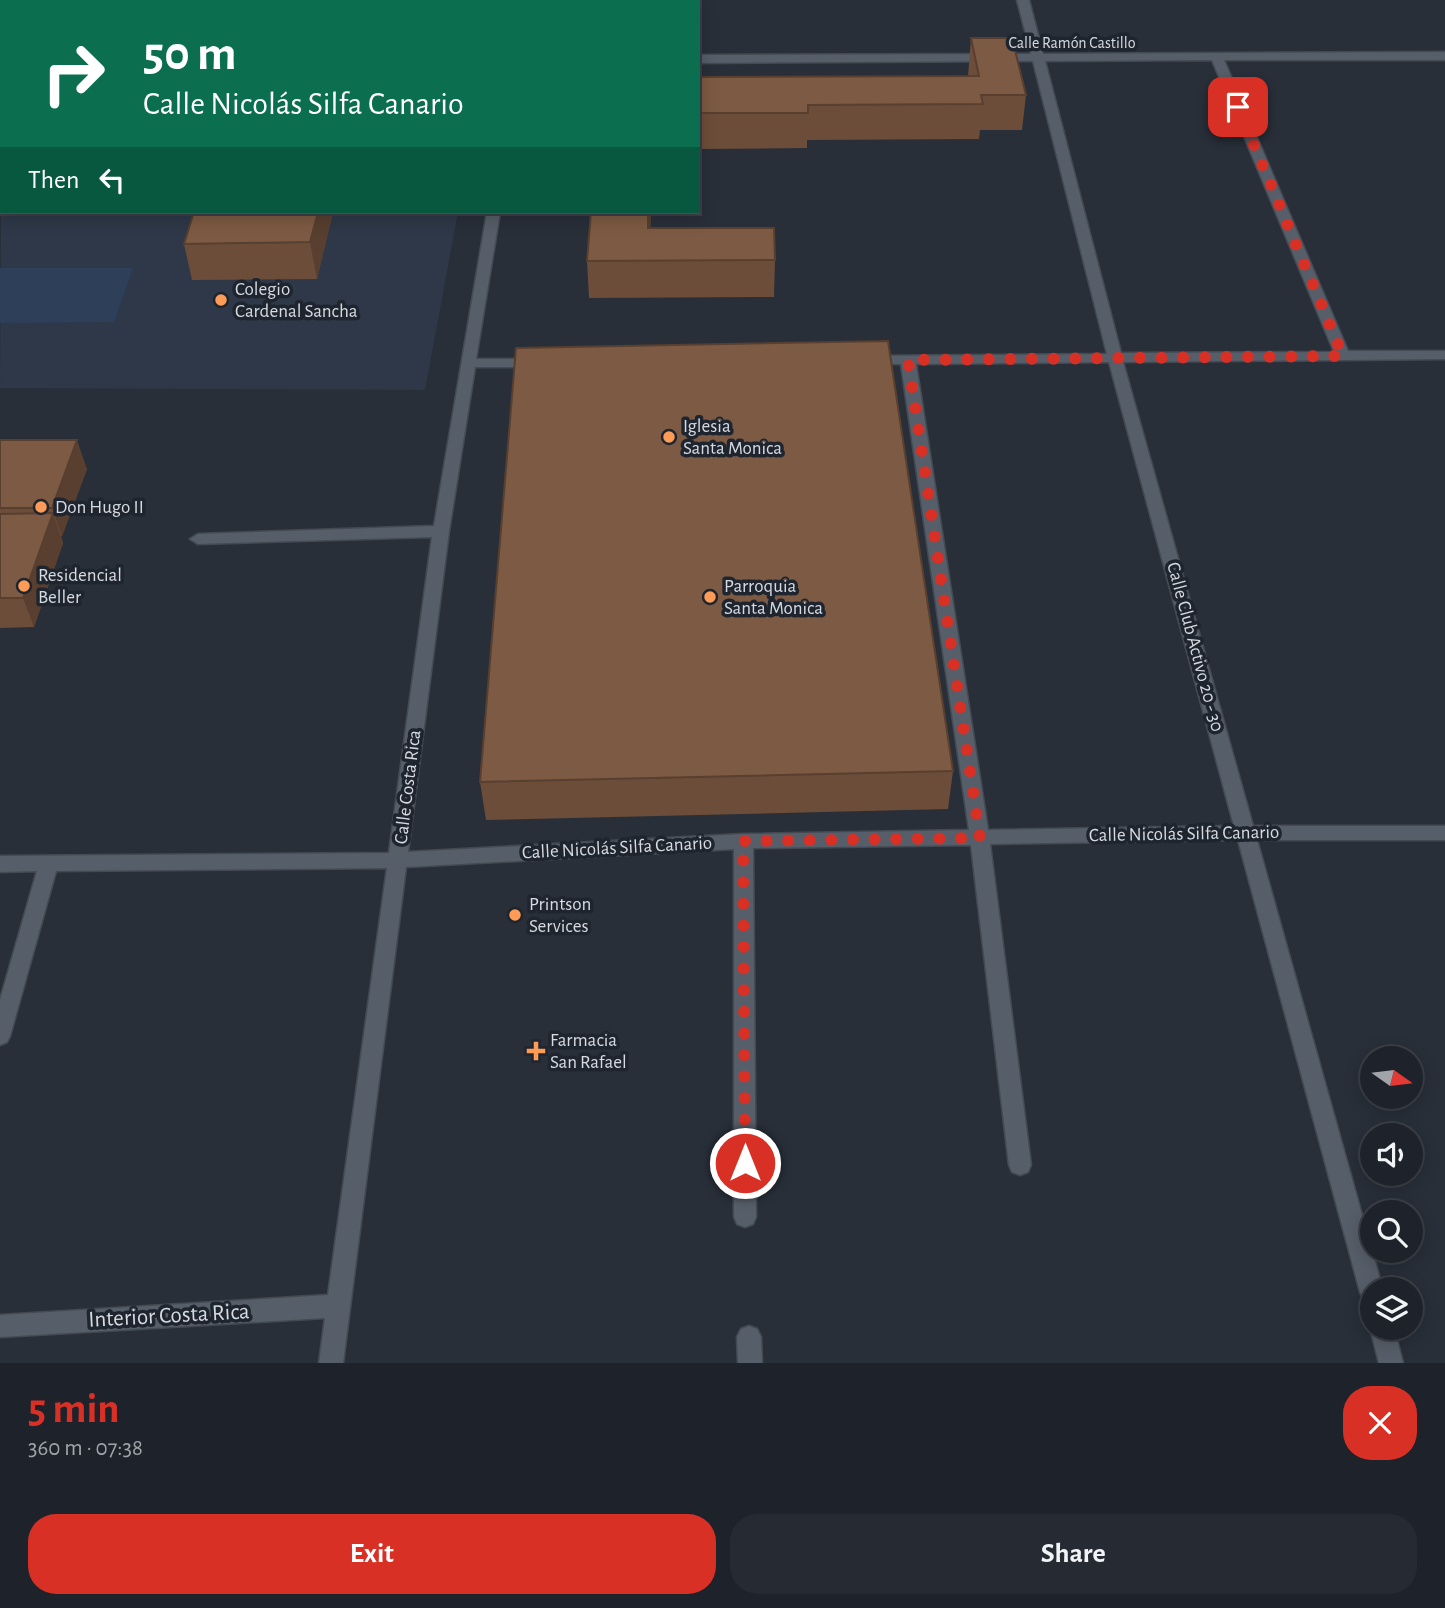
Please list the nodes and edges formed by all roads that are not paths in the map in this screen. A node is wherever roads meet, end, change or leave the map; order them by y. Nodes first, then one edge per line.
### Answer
1 (1023, 0) edge
2 (1445, 56) edge
3 (1217, 58) junction
4 (700, 59) edge
5 (1040, 59) junction
6 (492, 214) edge
7 (1445, 355) edge
8 (1343, 356) junction
9 (1115, 358) junction
10 (853, 360) edge
11 (908, 360) junction
12 (468, 363) junction
13 (550, 363) edge
14 (441, 531) junction
15 (198, 539) dead end
16 (1246, 833) junction
17 (1445, 833) edge
18 (980, 838) junction
19 (743, 841) junction
20 (398, 860) junction
21 (49, 863) junction
22 (0, 864) edge
23 (0, 1036) edge
24 (1020, 1165) dead end
25 (745, 1217) dead end
26 (1368, 1277) edge
27 (337, 1306) junction
28 (0, 1326) edge
29 (749, 1337) dead end
30 (1385, 1340) edge
31 (331, 1363) edge
32 (750, 1363) edge
33 (1391, 1363) edge

1 - 5 street, Calle Club Activo 20 - 30
2 - 3 street, Calle Ramón Castillo
3 - 5 street, Calle Ramón Castillo
3 - 8 street
4 - 5 street, Calle Ramón Castillo
5 - 9 street, Calle Club Activo 20 - 30
6 - 12 street, Calle Costa Rica
7 - 8 street
8 - 9 street
9 - 11 street
9 - 16 street, Calle Club Activo 20 - 30
10 - 11 street
11 - 18 street
12 - 13 street
12 - 14 street, Calle Costa Rica
14 - 15 street
14 - 20 street, Calle Costa Rica
16 - 17 street, Calle Nicolás Silfa Canario
16 - 18 street, Calle Nicolás Silfa Canario
16 - 26 street, Calle Club Activo 20 - 30
18 - 19 street, Calle Nicolás Silfa Canario
18 - 24 street
19 - 20 street, Calle Nicolás Silfa Canario
19 - 25 street
20 - 21 street, Calle Nicolás Silfa Canario
20 - 27 street, Calle Costa Rica
21 - 22 street, Calle Nicolás Silfa Canario
21 - 23 street
27 - 28 street, Interior Costa Rica
27 - 31 street, Calle Costa Rica
29 - 32 street
30 - 33 street

